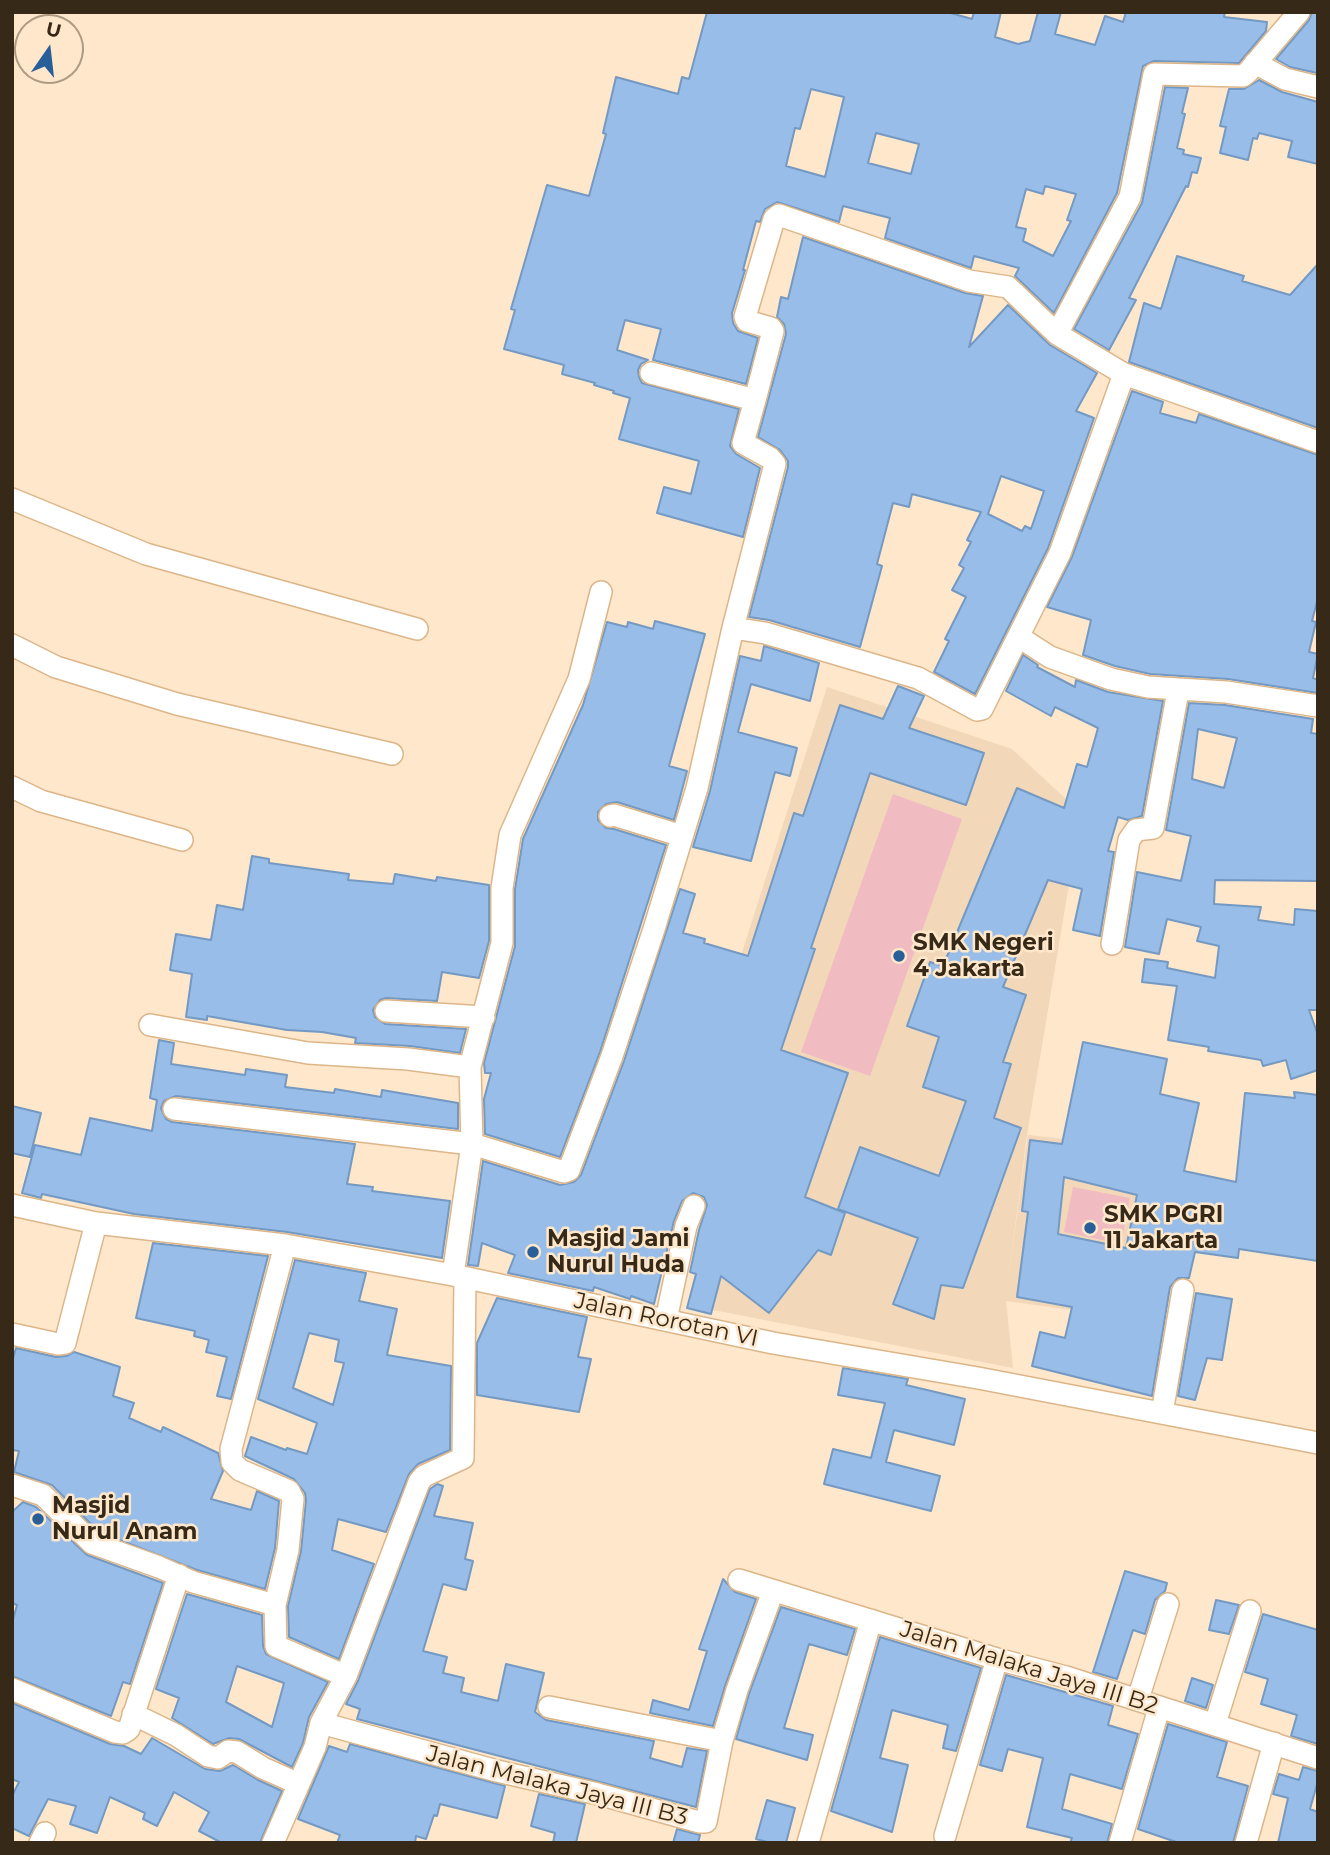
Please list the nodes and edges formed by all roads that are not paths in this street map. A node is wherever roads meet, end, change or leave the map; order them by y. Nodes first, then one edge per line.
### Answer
1 (1299, 12) edge
2 (1252, 68) junction
3 (1318, 87) edge
4 (1058, 334) junction
5 (652, 373) dead end
6 (1124, 374) junction
7 (755, 400) junction
8 (1318, 442) edge
9 (12, 499) edge
10 (601, 592) dead end
11 (733, 628) junction
12 (417, 629) dead end
13 (1019, 638) junction
14 (12, 645) edge
15 (1178, 691) junction
16 (1318, 706) edge
17 (392, 754) dead end
18 (12, 787) edge
19 (610, 816) dead end
20 (682, 836) junction
21 (182, 840) dead end
22 (1112, 944) dead end
23 (386, 1011) dead end
24 (484, 1017) junction
25 (150, 1025) dead end
26 (470, 1067) junction
27 (174, 1110) dead end
28 (472, 1144) junction
29 (12, 1205) edge
30 (694, 1206) dead end
31 (96, 1223) junction
32 (285, 1245) junction
33 (459, 1276) junction
34 (1182, 1290) dead end
35 (666, 1320) junction
36 (12, 1334) edge
37 (1162, 1413) junction
38 (1318, 1443) edge
39 (12, 1485) edge
40 (179, 1575) junction
41 (739, 1580) dead end
42 (773, 1591) junction
43 (1168, 1604) dead end
44 (275, 1605) junction
45 (1250, 1611) dead end
46 (871, 1620) junction
47 (997, 1659) junction
48 (346, 1675) junction
49 (12, 1689) edge
50 (1138, 1699) junction
51 (549, 1707) dead end
52 (1159, 1708) junction
53 (133, 1714) junction
54 (321, 1723) junction
55 (1215, 1724) junction
56 (722, 1741) junction
57 (1275, 1743) junction
58 (1318, 1758) edge
59 (299, 1784) junction
60 (945, 1836) dead end
61 (273, 1843) edge
62 (808, 1843) edge
63 (1119, 1843) edge
64 (1246, 1843) edge

1 - 2 street
2 - 3 street
2 - 4 street
4 - 6 street
4 - 7 street
5 - 7 street
6 - 8 street
6 - 13 street
7 - 11 street
9 - 12 street
10 - 24 street
11 - 13 street
11 - 20 street
13 - 15 street
14 - 17 street
15 - 16 street
15 - 22 street
18 - 21 street
19 - 20 street
20 - 28 street
23 - 24 street
24 - 26 street
25 - 26 street
26 - 28 street
27 - 28 street
28 - 33 street
29 - 31 street, Jalan Rorotan VI
30 - 35 street
31 - 32 street, Jalan Rorotan VI
31 - 36 street
32 - 33 street, Jalan Rorotan VI
32 - 44 street
33 - 35 street, Jalan Rorotan VI
33 - 48 street
34 - 37 street
35 - 37 street, Jalan Rorotan VI
37 - 38 street, Jalan Rorotan VI
39 - 40 street
40 - 44 street
40 - 53 street
41 - 42 street, Jalan Malaka Jaya III B2
42 - 46 street, Jalan Malaka Jaya III B2
42 - 56 street
43 - 50 street
44 - 48 street
45 - 55 street
46 - 47 street, Jalan Malaka Jaya III B2
46 - 62 street
47 - 50 street, Jalan Malaka Jaya III B2
47 - 60 street
48 - 54 street
49 - 53 street
50 - 52 street, Jalan Malaka Jaya III B2
51 - 56 street
52 - 55 street, Jalan Malaka Jaya III B2
52 - 63 street
53 - 59 street
54 - 56 street, Jalan Malaka Jaya III B3
54 - 59 street
55 - 57 street, Jalan Malaka Jaya III B2
57 - 58 street, Jalan Malaka Jaya III B2
57 - 64 street
59 - 61 street

